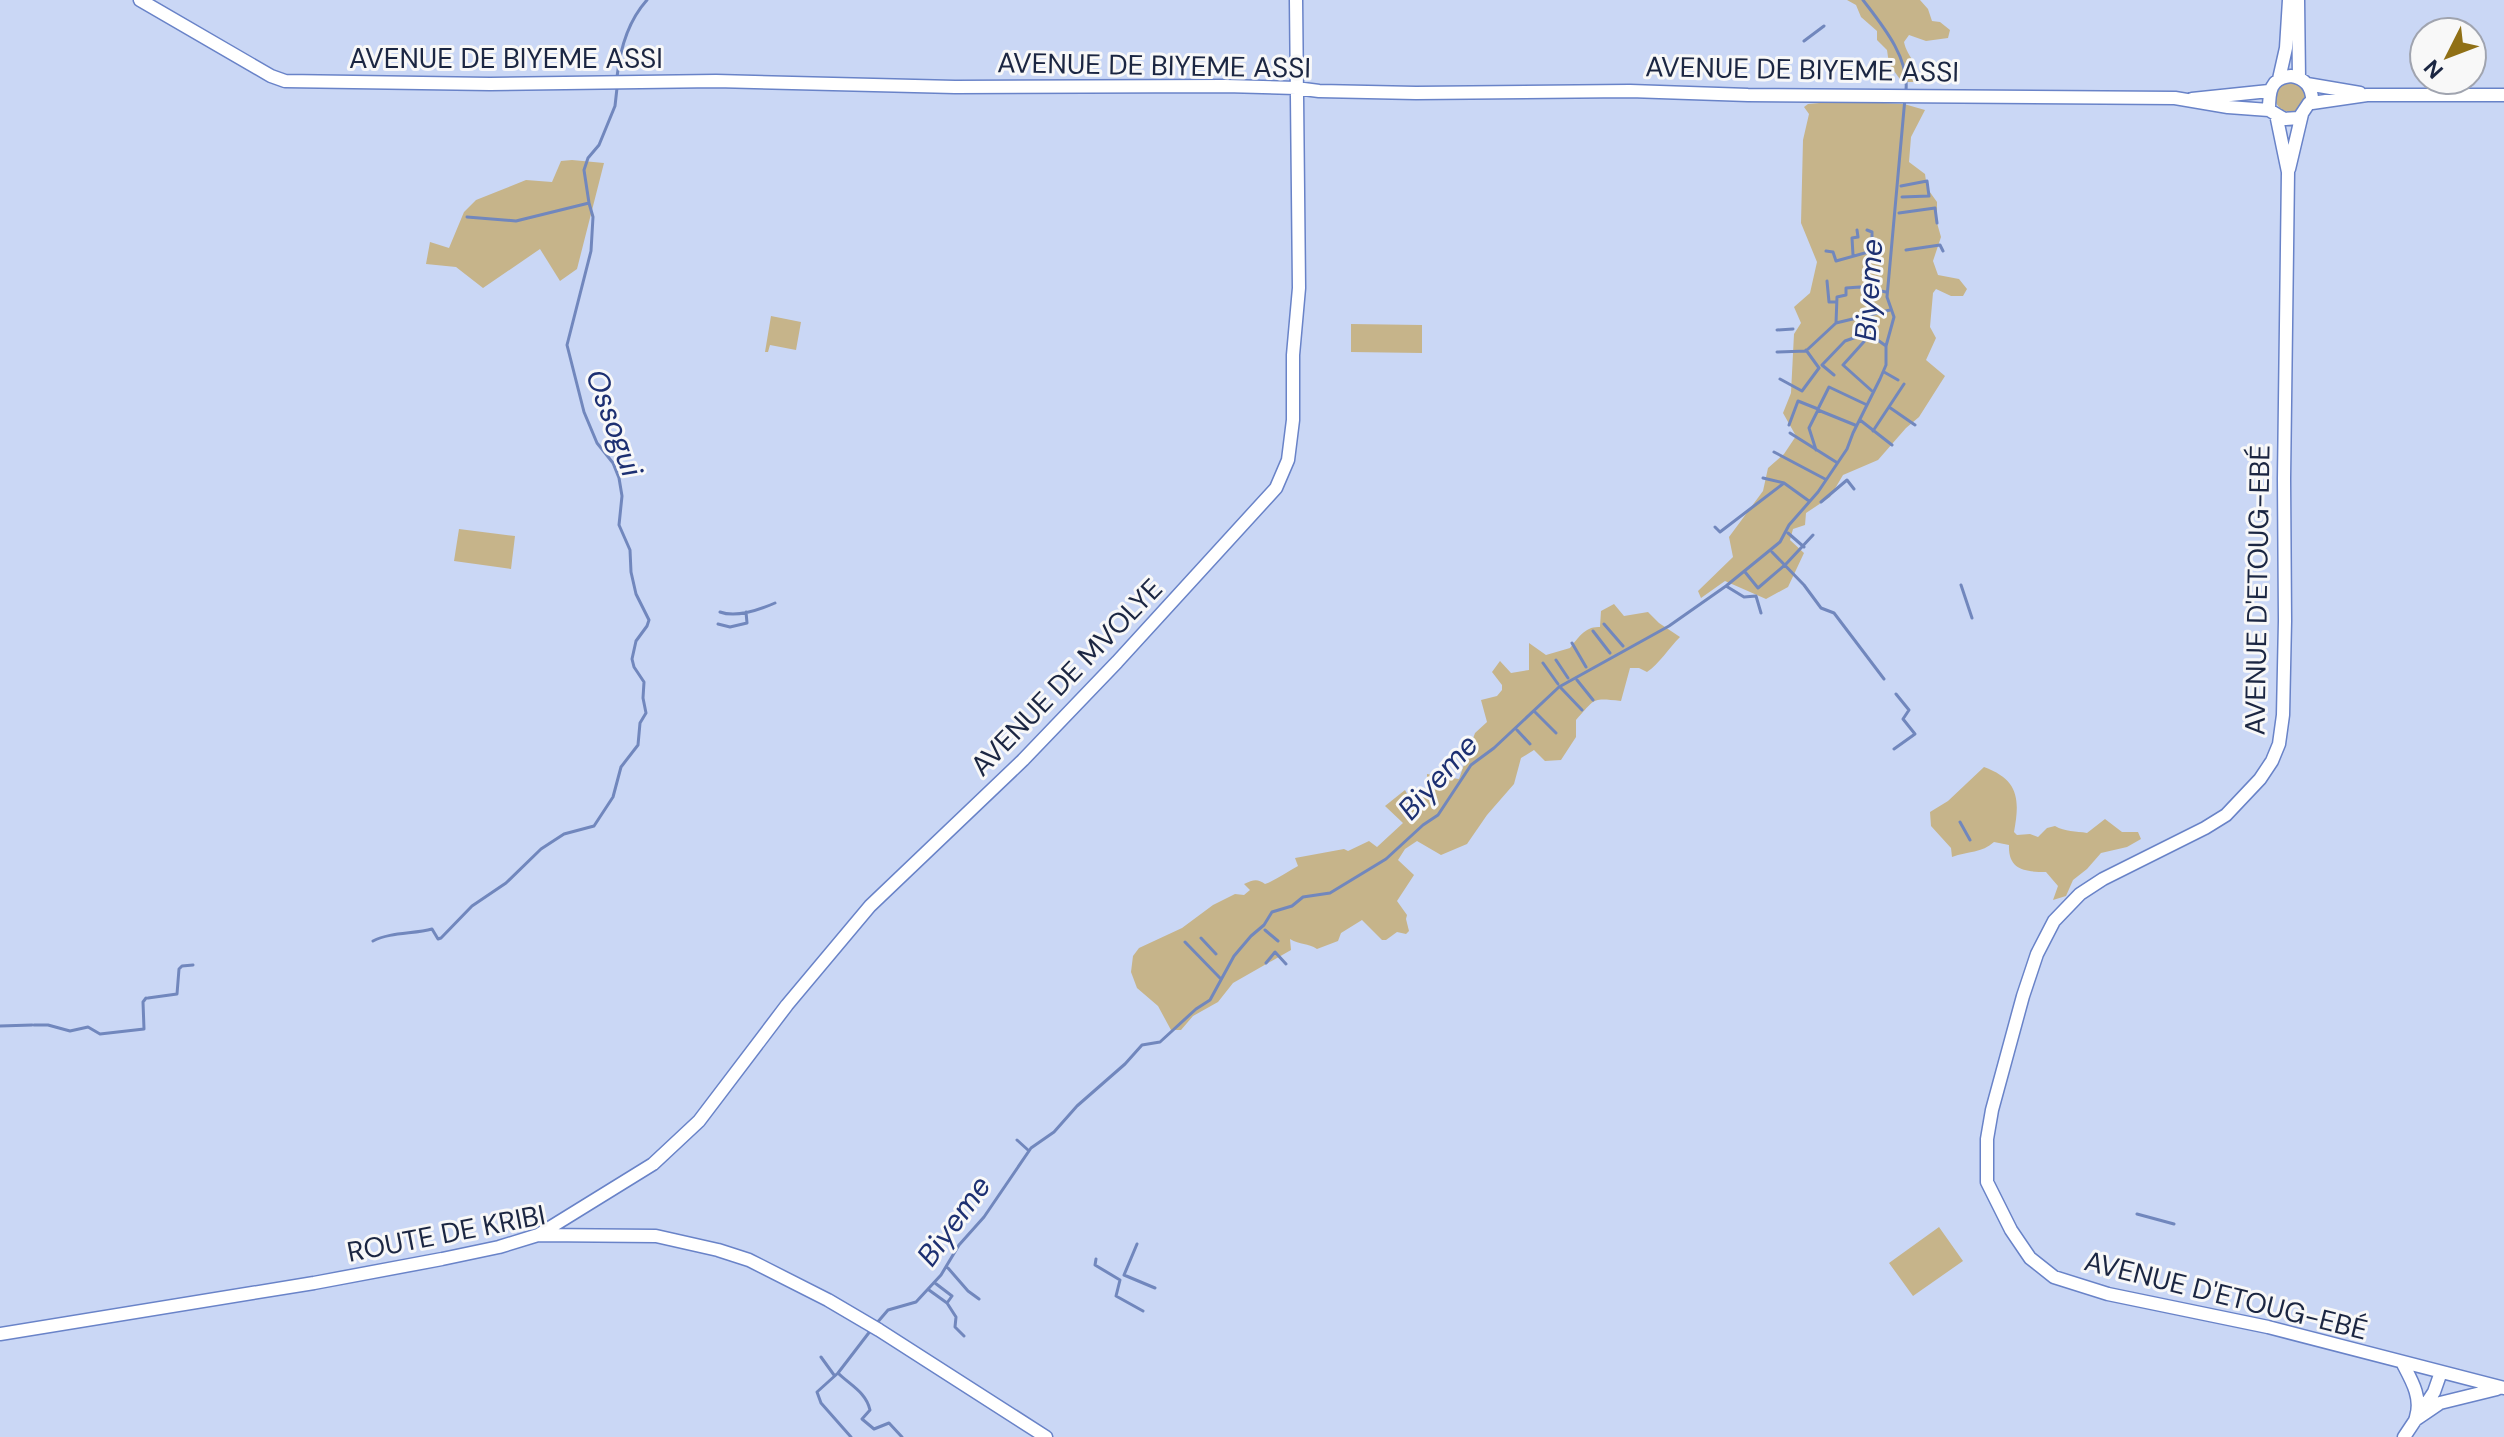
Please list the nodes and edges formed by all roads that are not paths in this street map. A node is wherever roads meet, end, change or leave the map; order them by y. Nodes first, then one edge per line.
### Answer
1 (140, 0) edge
2 (1296, 0) edge
3 (2289, 0) edge
4 (2298, 0) edge
5 (2279, 79) junction
6 (2303, 81) junction
7 (1296, 88) junction
8 (2269, 91) junction
9 (2367, 95) junction
10 (2504, 95) edge
11 (2189, 100) junction
12 (2312, 103) junction
13 (2272, 112) junction
14 (2302, 114) junction
15 (2288, 172) junction
16 (538, 1235) junction
17 (0, 1334) edge
18 (2403, 1364) junction
19 (2441, 1372) junction
20 (2504, 1388) edge
21 (2415, 1420) junction
22 (1046, 1437) edge
23 (2404, 1437) edge

1 - 7 main road, AVENUE DE BIYEME ASSI
2 - 7 main road, AVENUE DE MVOLYE
3 - 5 main road
4 - 6 main road
5 - 6 main road
5 - 8 main road
6 - 9 main road
6 - 12 main road
7 - 11 main road, AVENUE DE BIYEME ASSI
7 - 16 main road, AVENUE DE MVOLYE
8 - 11 main road, AVENUE DE BIYEME ASSI
8 - 13 main road
9 - 10 main road
9 - 12 main road
11 - 13 main road, AVENUE DE BIYEME ASSI
12 - 14 main road
13 - 14 main road
13 - 15 main road
14 - 15 main road
15 - 18 main road, AVENUE D'ETOUG-EBÉ
16 - 17 main road, ROUTE DE KRIBI
16 - 22 main road, ROUTE DE KRIBI
18 - 19 main road, AVENUE D'ETOUG-EBÉ
18 - 21 main road
19 - 20 main road
19 - 21 main road
20 - 21 main road
21 - 23 main road

